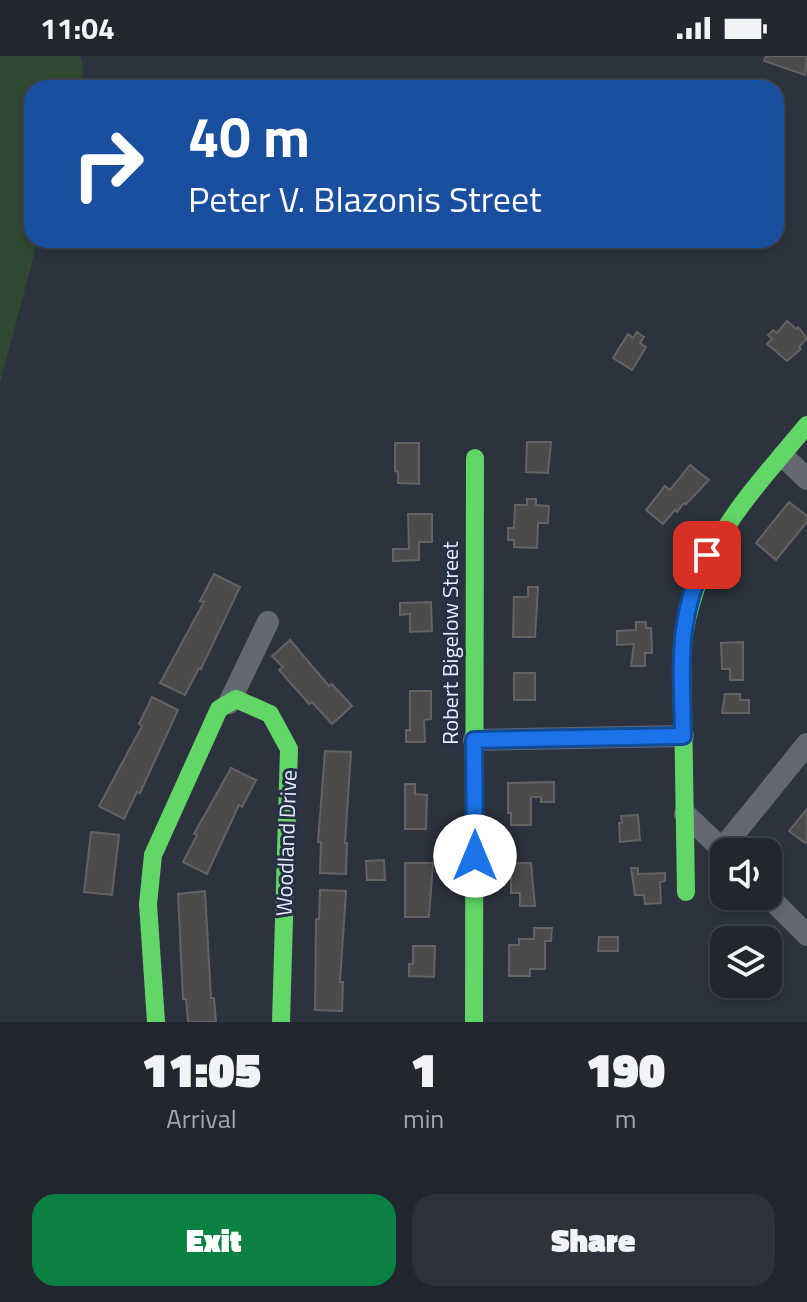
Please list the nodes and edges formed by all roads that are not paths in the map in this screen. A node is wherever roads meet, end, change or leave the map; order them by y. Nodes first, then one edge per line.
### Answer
1 (807, 425) edge
2 (783, 456) junction
3 (475, 458) dead end
4 (807, 479) edge
5 (268, 622) dead end
6 (229, 703) junction
7 (683, 736) junction
8 (474, 740) junction
9 (807, 744) edge
10 (685, 814) junction
11 (710, 838) edge
12 (733, 838) edge
13 (686, 892) dead end
14 (782, 910) edge
15 (807, 935) edge
16 (156, 1022) edge
17 (281, 1022) edge
18 (474, 1022) edge

1 - 2 street
2 - 4 street
2 - 7 street
3 - 8 street, Robert Bigelow Street
5 - 6 street
6 - 16 street
6 - 17 street, Woodland Drive
7 - 8 street
7 - 10 street
8 - 18 street, Robert Bigelow Street
9 - 12 street
10 - 11 street
10 - 13 street
14 - 15 street

